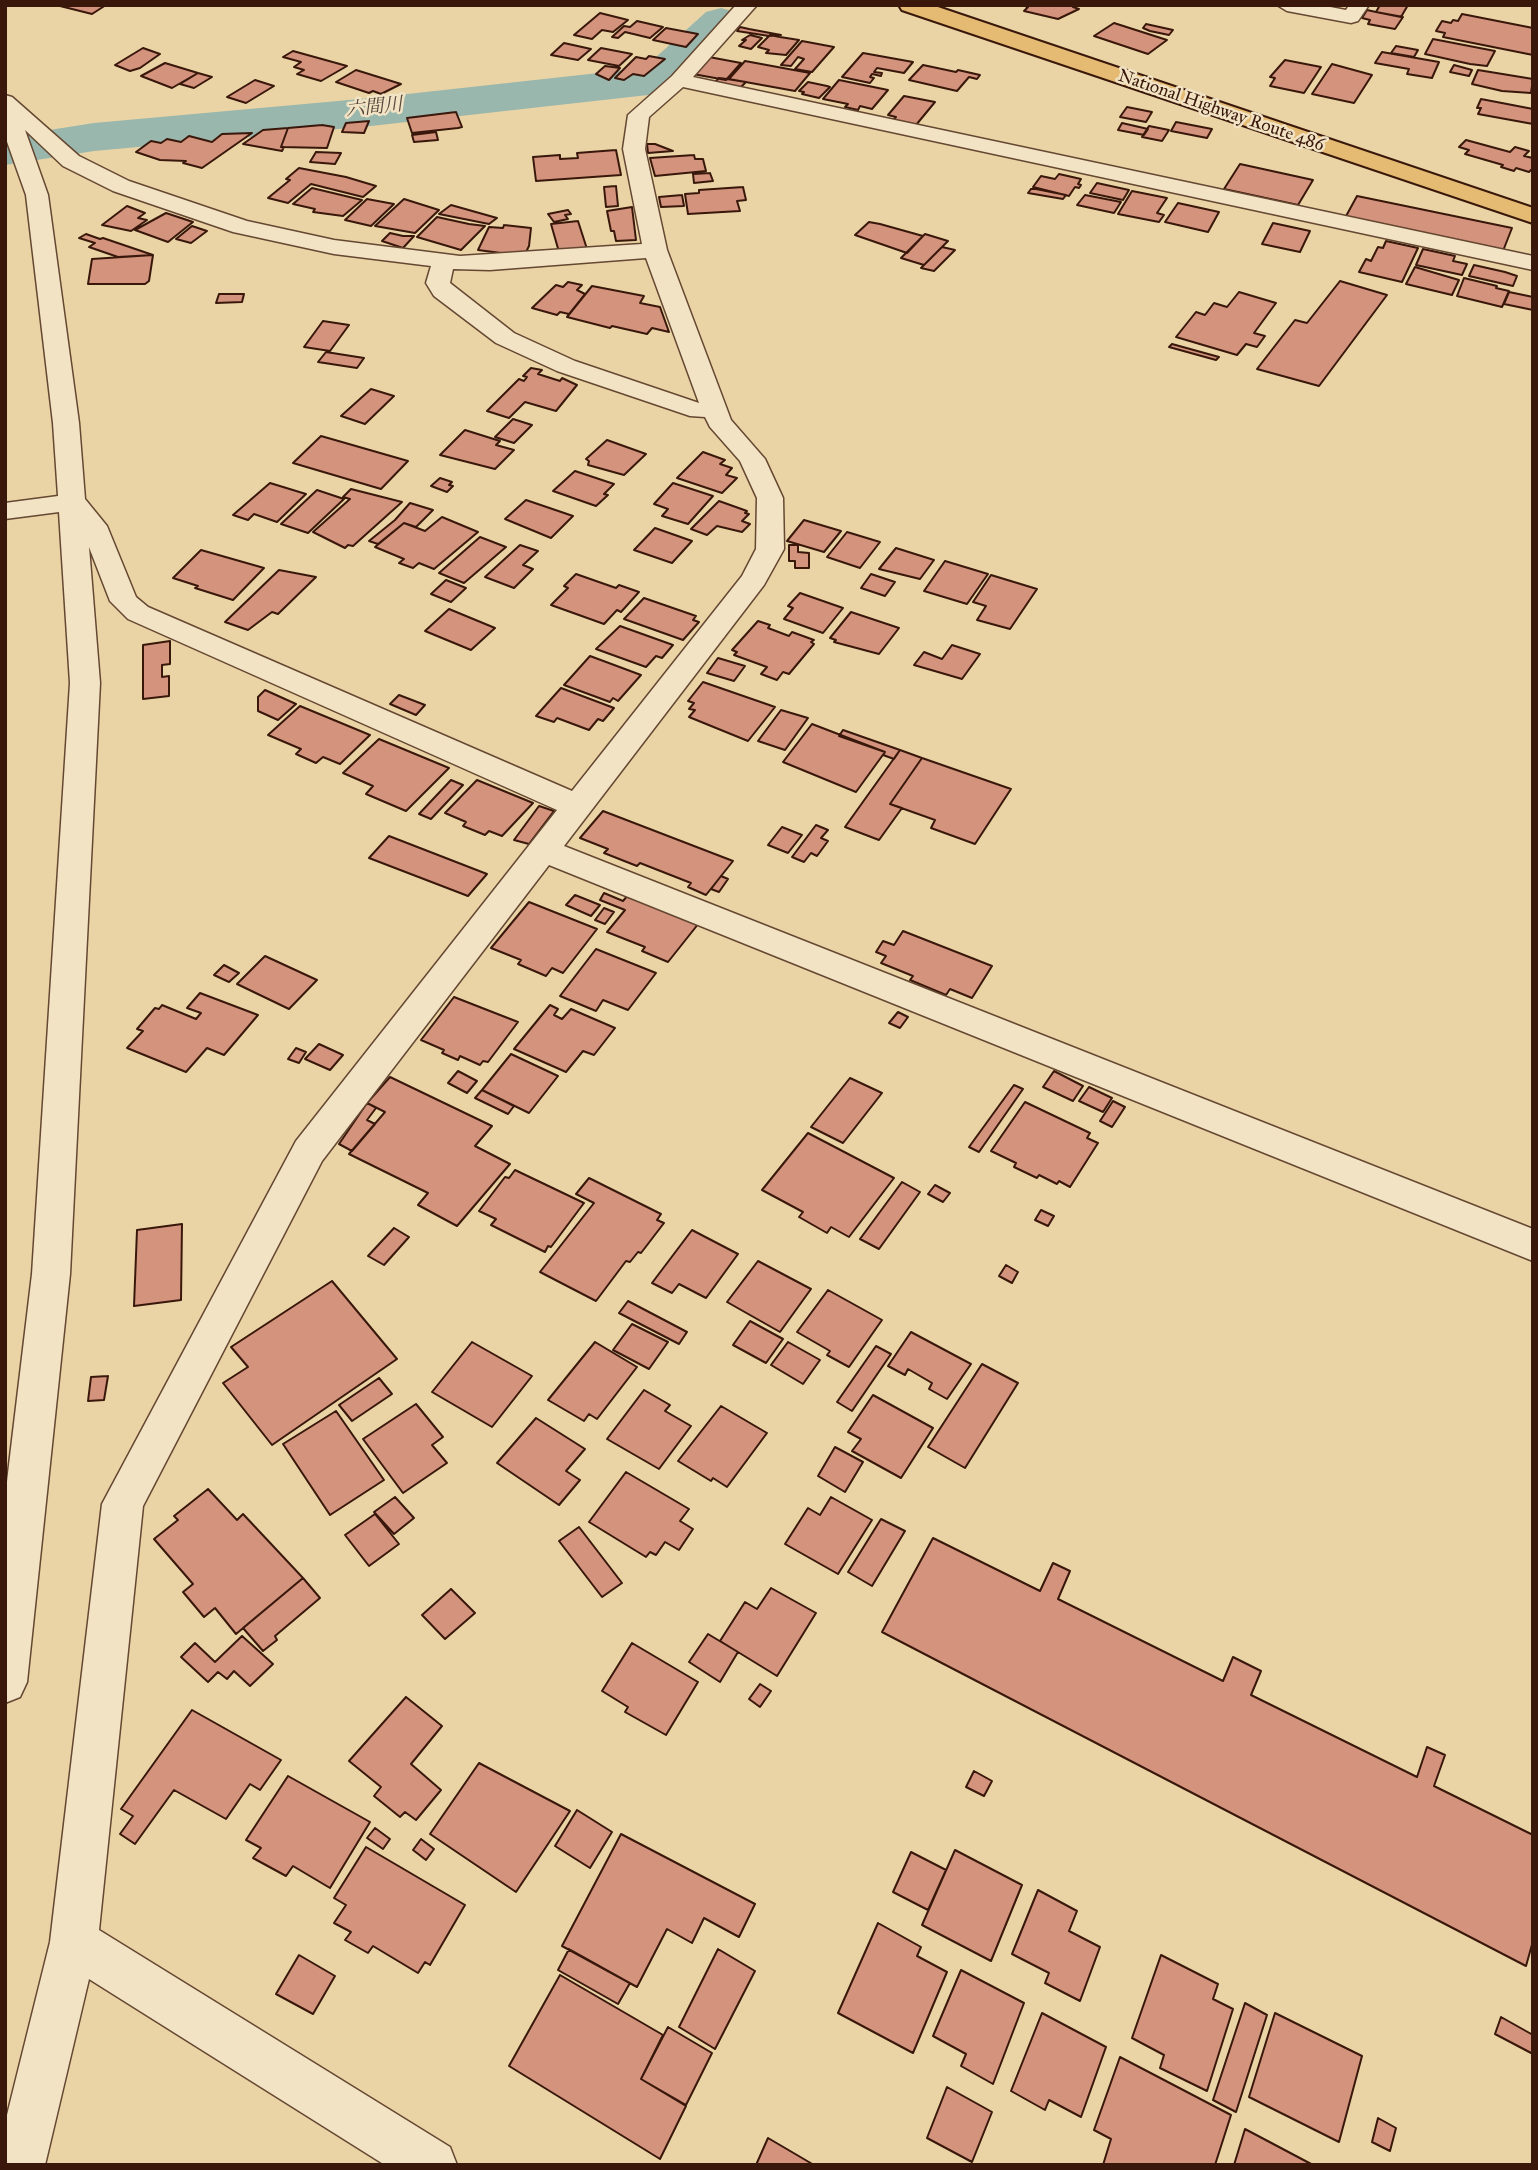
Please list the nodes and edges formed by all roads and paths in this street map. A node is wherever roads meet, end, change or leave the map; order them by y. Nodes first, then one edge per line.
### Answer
1 (747, 5) edge
2 (910, 5) edge
3 (953, 5) edge
4 (1287, 5) edge
5 (1359, 5) edge
6 (679, 80) junction
7 (5, 102) edge
8 (1533, 199) edge
9 (1533, 216) edge
10 (655, 250) junction
11 (444, 261) junction
12 (1533, 264) edge
13 (713, 407) junction
14 (71, 502) junction
15 (5, 511) edge
16 (577, 806) junction
17 (543, 850) junction
18 (1533, 1245) edge
19 (5, 1682) edge
20 (74, 1942) junction
21 (20, 2165) edge
22 (432, 2165) edge

1 - 6 street
2 - 9 highway, National Highway Route 486
3 - 8 highway, National Highway Route 486
4 - 5 street
6 - 10 street
6 - 12 street
7 - 11 street
7 - 14 street
10 - 11 street
10 - 13 street
11 - 13 street
13 - 16 street
14 - 15 street
14 - 16 street
14 - 19 street
16 - 17 street
17 - 18 street
17 - 20 street
20 - 21 street
20 - 22 street

